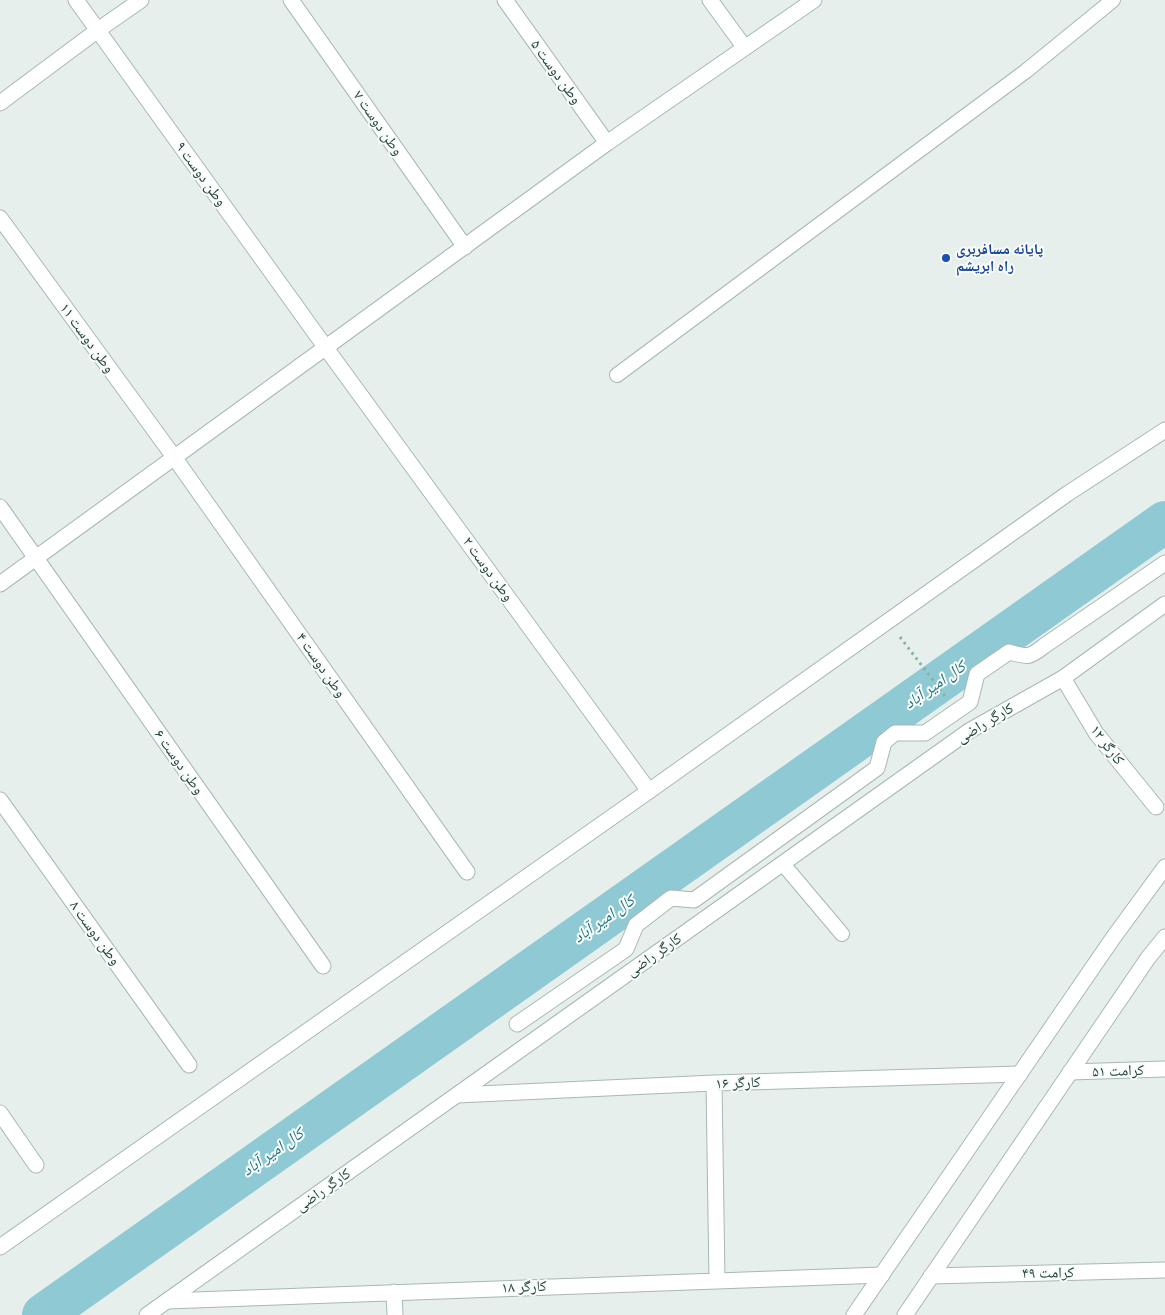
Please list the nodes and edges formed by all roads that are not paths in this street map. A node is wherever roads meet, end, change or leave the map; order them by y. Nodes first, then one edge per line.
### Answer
1 (76, 0) edge
2 (141, 0) edge
3 (291, 0) edge
4 (505, 0) edge
5 (710, 0) edge
6 (814, 0) edge
7 (1113, 0) edge
8 (98, 30) junction
9 (744, 48) junction
10 (0, 103) edge
11 (607, 143) junction
12 (0, 218) edge
13 (465, 247) junction
14 (326, 348) junction
15 (617, 376) dead end
16 (1165, 430) edge
17 (174, 458) junction
18 (0, 507) edge
19 (36, 558) junction
20 (1165, 563) edge
21 (0, 584) edge
22 (1165, 604) edge
23 (1062, 678) junction
24 (649, 791) junction
25 (0, 800) edge
26 (1156, 807) dead end
27 (783, 864) junction
28 (1165, 867) edge
29 (468, 872) dead end
30 (842, 934) dead end
31 (1165, 937) edge
32 (323, 966) dead end
33 (516, 1024) dead end
34 (189, 1065) dead end
35 (1165, 1069) edge
36 (1070, 1072) junction
37 (1020, 1074) junction
38 (714, 1084) junction
39 (457, 1095) junction
40 (0, 1113) edge
41 (36, 1165) dead end
42 (0, 1247) edge
43 (1165, 1270) edge
44 (882, 1275) junction
45 (931, 1276) junction
46 (717, 1280) junction
47 (394, 1292) junction
48 (167, 1301) junction
49 (147, 1315) edge
50 (395, 1315) edge
51 (854, 1315) edge
52 (905, 1315) edge

1 - 8 street, وطن دوست ۹
2 - 8 street
3 - 13 street, وطن دوست ۷
4 - 11 street, وطن دوست ۵
5 - 9 street
6 - 9 street
7 - 15 lane
8 - 10 street
8 - 14 street, وطن دوست ۹
9 - 11 street
11 - 13 street
12 - 17 street, وطن دوست ۱۱
13 - 14 street
14 - 17 street
14 - 24 street, وطن دوست ۲
16 - 24 street
17 - 19 street
17 - 29 street, وطن دوست ۴
18 - 19 street, وطن دوست ۶
19 - 21 street
19 - 32 street, وطن دوست ۶
20 - 33 street
22 - 23 street, کارگر راضی
23 - 26 street, کارگر ۱۲
23 - 27 street, کارگر راضی
24 - 42 street
25 - 34 street, وطن دوست ۸
27 - 30 lane
27 - 39 street, کارگر راضی
28 - 37 street
31 - 36 street
35 - 36 street, کرامت ۵۱
36 - 45 street
37 - 38 street, کارگر ۱۶
37 - 44 street
38 - 39 street, کارگر ۱۶
38 - 46 street
39 - 48 street, کارگر راضی
40 - 41 street
43 - 45 street, کرامت ۴۹
44 - 46 street, کارگر ۱۸
44 - 51 street
45 - 52 street
46 - 47 street, کارگر ۱۸
47 - 48 street, کارگر ۱۸
47 - 50 street
48 - 49 street, کارگر راضی

